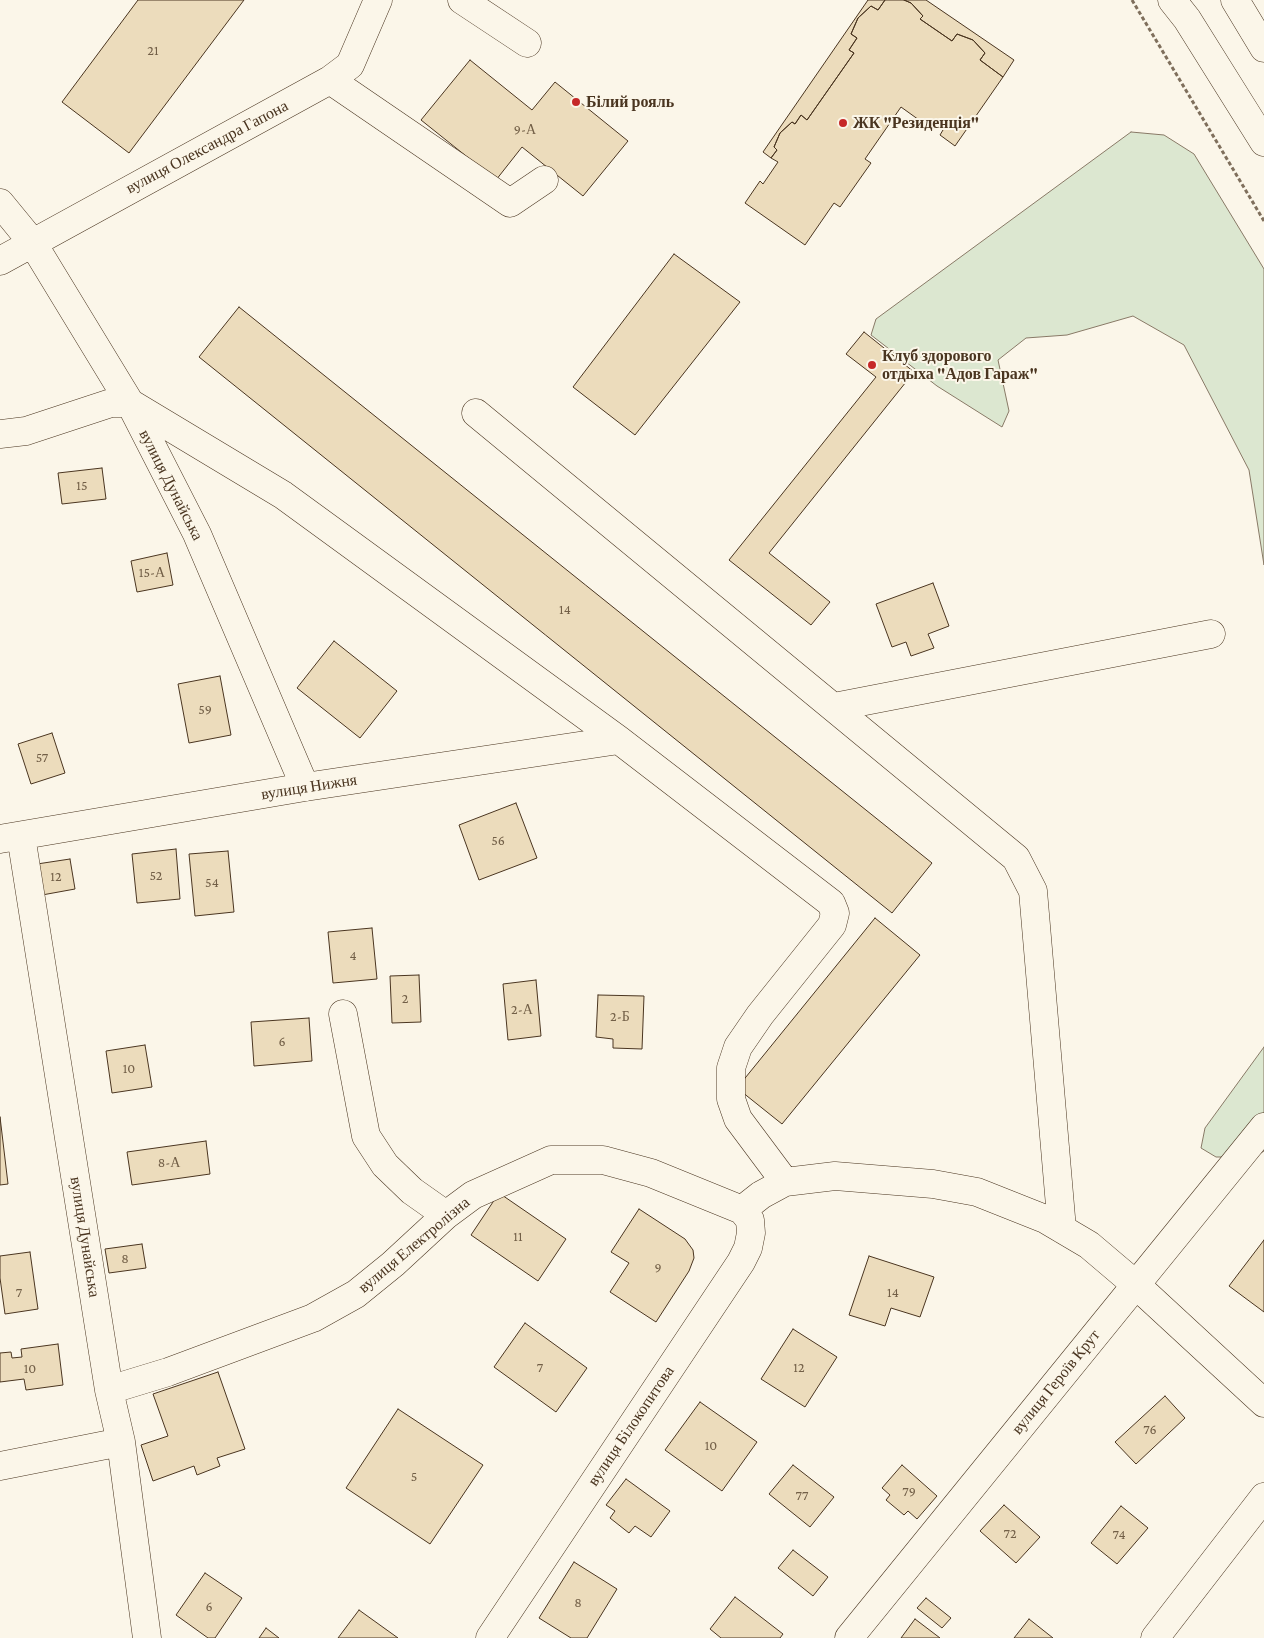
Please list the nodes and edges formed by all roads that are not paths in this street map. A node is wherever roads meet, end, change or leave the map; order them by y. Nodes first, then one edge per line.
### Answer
1 (378, 0) edge
2 (462, 0) edge
3 (1172, 0) edge
4 (1236, 0) edge
5 (527, 43) dead end
6 (1264, 48) edge
7 (330, 80) junction
8 (1264, 142) edge
9 (544, 180) dead end
10 (0, 203) edge
11 (32, 242) junction
12 (0, 261) edge
13 (130, 403) junction
14 (476, 413) dead end
15 (0, 434) edge
16 (1211, 634) dead end
17 (834, 707) junction
18 (619, 740) junction
19 (304, 787) junction
20 (11, 838) edge
21 (343, 1014) dead end
22 (1264, 1127) edge
23 (785, 1182) junction
24 (742, 1210) junction
25 (446, 1215) junction
26 (1062, 1229) junction
27 (1135, 1284) junction
28 (109, 1390) junction
29 (1264, 1403) edge
30 (121, 1442) junction
31 (0, 1466) edge
32 (1264, 1497) edge
33 (147, 1638) edge
34 (490, 1638) edge
35 (849, 1638) edge
36 (1155, 1638) edge

1 - 7 street, вулиця Олександра Гапона
2 - 5 street
3 - 8 street
4 - 6 street
7 - 9 street
7 - 11 street, вулиця Олександра Гапона
10 - 11 street, вулиця Дунайська
11 - 12 street, вулиця Олександра Гапона
11 - 13 street, вулиця Дунайська
13 - 15 street
13 - 18 street
13 - 19 street, вулиця Дунайська
14 - 17 street
16 - 17 street
17 - 26 street
18 - 19 street, вулиця Нижня
18 - 23 street
19 - 20 street, вулиця Нижня
20 - 28 street, вулиця Дунайська
21 - 25 street
22 - 27 street, вулиця Героїв Крут
23 - 24 street
23 - 26 street
24 - 25 street, вулиця Електролізна
24 - 34 street, вулиця Білокопитова
25 - 28 street, вулиця Електролізна
26 - 27 street
27 - 29 street
27 - 35 street, вулиця Героїв Крут
28 - 30 street, вулиця Дунайська
30 - 31 street
30 - 33 street, вулиця Дунайська
32 - 36 street

